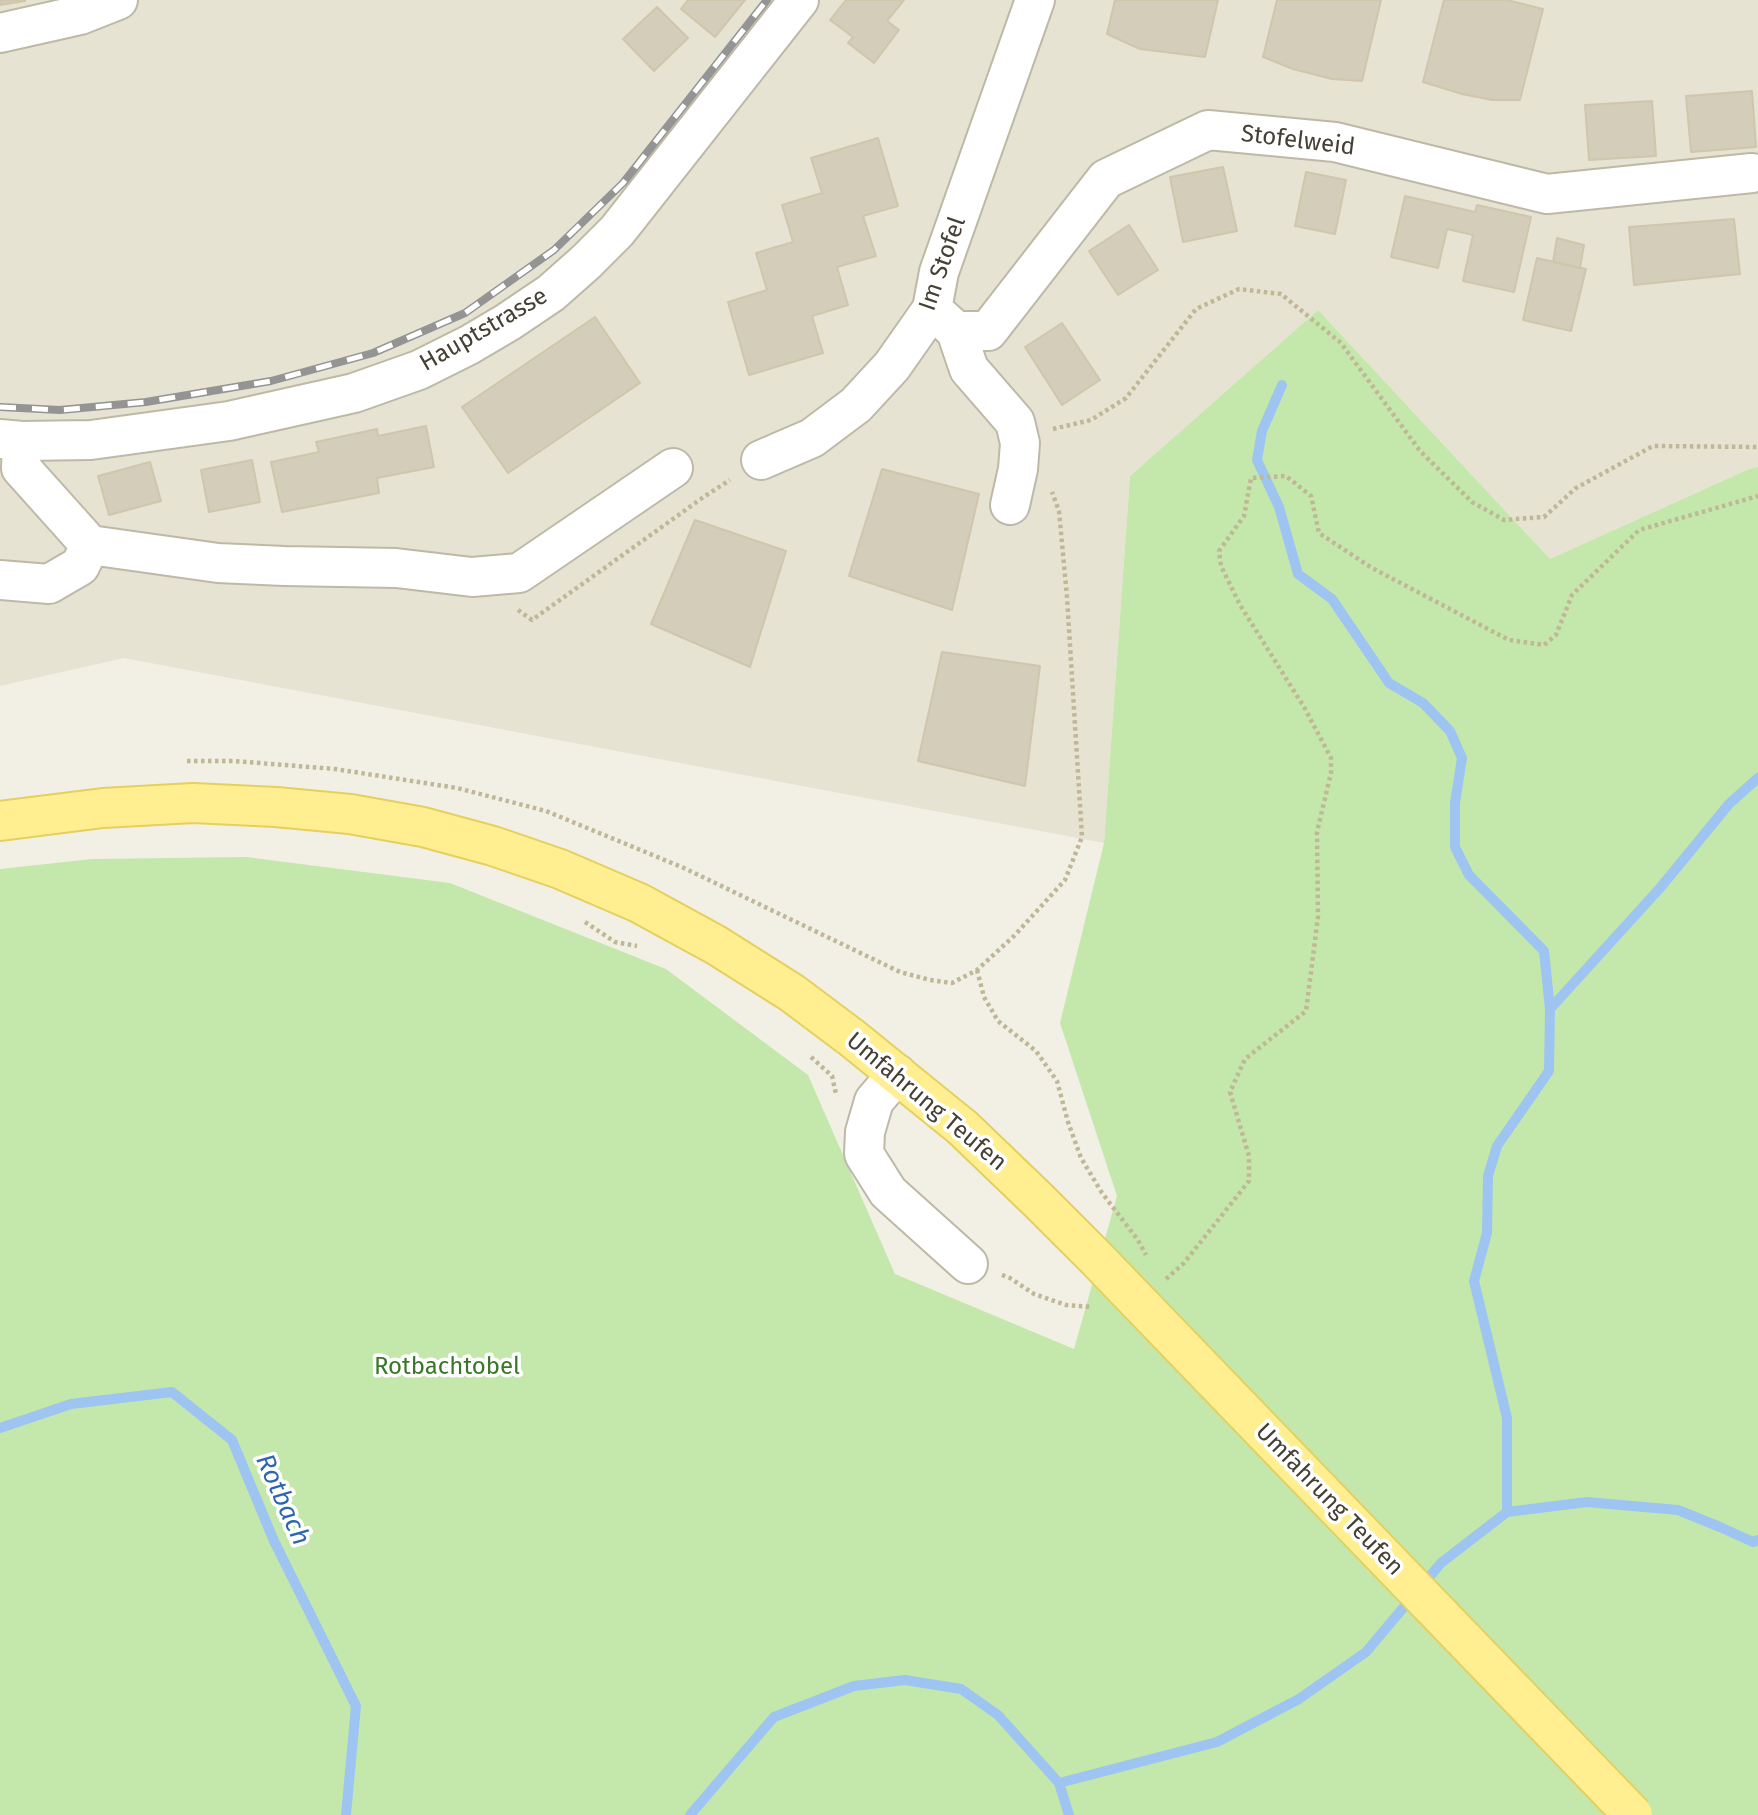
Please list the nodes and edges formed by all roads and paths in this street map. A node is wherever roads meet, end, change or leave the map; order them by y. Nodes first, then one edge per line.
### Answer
1 (118, 0) edge
2 (799, 0) edge
3 (1035, 0) edge
4 (0, 33) edge
5 (1752, 173) dead end
6 (944, 320) junction
7 (1015, 422) junction
8 (11, 440) edge
9 (1758, 447) edge
10 (761, 460) dead end
11 (673, 468) dead end
12 (1051, 489) dead end
13 (1758, 496) edge
14 (1010, 505) dead end
15 (90, 545) junction
16 (0, 580) edge
17 (0, 821) edge
18 (577, 915) dead end
19 (639, 947) dead end
20 (976, 970) junction
21 (930, 980) dead end
22 (802, 1048) dead end
23 (897, 1074) junction
24 (838, 1100) dead end
25 (1150, 1262) dead end
26 (968, 1264) joint
27 (1161, 1283) dead end
28 (1091, 1307) dead end
29 (1633, 1815) edge

1 - 4 street
2 - 8 street, Hauptstrasse
3 - 6 street, Im Stofel
5 - 6 street, Stofelweid
6 - 7 street
6 - 10 street, Im Stofel
7 - 9 path
7 - 14 street
8 - 15 street
11 - 15 street
12 - 20 path
13 - 27 path
15 - 16 street
17 - 23 main road, Umfahrung Teufen
18 - 19 path
20 - 21 path
20 - 25 path
22 - 24 path
23 - 26 street
23 - 29 main road, Umfahrung Teufen, bridge
26 - 28 path

